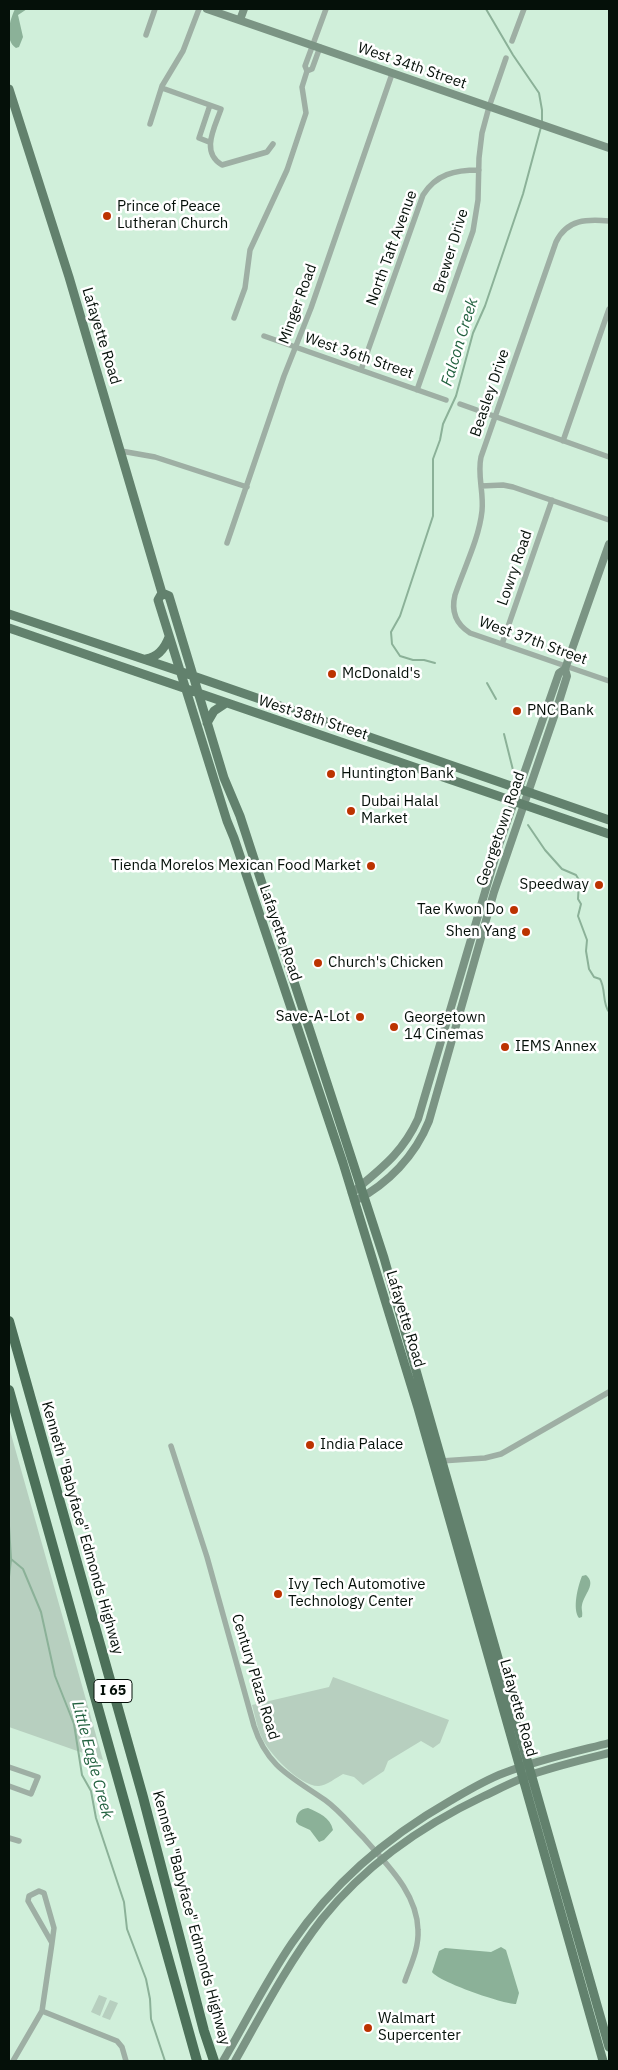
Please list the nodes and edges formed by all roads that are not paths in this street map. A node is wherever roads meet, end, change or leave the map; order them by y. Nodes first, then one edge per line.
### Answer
1 (156, 9) edge
2 (199, 9) edge
3 (207, 9) edge
4 (244, 9) edge
5 (326, 9) edge
6 (524, 9) edge
7 (240, 20) junction
8 (146, 35) dead end
9 (512, 42) dead end
10 (317, 46) junction
11 (506, 58) dead end
12 (392, 74) junction
13 (162, 88) junction
14 (9, 89) edge
15 (210, 104) junction
16 (489, 107) junction
17 (150, 124) dead end
18 (210, 142) junction
19 (273, 144) dead end
20 (609, 148) edge
21 (479, 170) junction
22 (609, 221) edge
23 (609, 309) edge
24 (234, 318) dead end
25 (264, 336) dead end
26 (296, 347) junction
27 (361, 370) junction
28 (417, 390) junction
29 (446, 400) dead end
30 (460, 404) dead end
31 (495, 417) junction
32 (563, 441) junction
33 (121, 451) junction
34 (609, 456) edge
35 (481, 486) junction
36 (247, 487) junction
37 (552, 500) junction
38 (609, 520) edge
39 (227, 543) dead end
40 (609, 544) edge
41 (162, 593) junction
42 (12, 615) edge
43 (455, 616) joint
44 (12, 629) edge
45 (169, 637) junction
46 (502, 644) junction
47 (146, 659) junction
48 (566, 668) junction
49 (179, 670) junction
50 (193, 675) junction
51 (609, 681) edge
52 (184, 689) junction
53 (198, 693) junction
54 (226, 703) junction
55 (207, 723) junction
56 (312, 732) junction
57 (370, 738) junction
58 (369, 751) junction
59 (412, 752) junction
60 (519, 789) junction
61 (528, 792) junction
62 (519, 803) junction
63 (609, 820) edge
64 (609, 834) edge
65 (362, 1185) junction
66 (365, 1196) junction
67 (353, 1197) junction
68 (9, 1321) edge
69 (9, 1390) edge
70 (609, 1392) edge
71 (171, 1446) dead end
72 (438, 1462) junction
73 (609, 1743) edge
74 (609, 1753) edge
75 (525, 1765) junction
76 (9, 1767) edge
77 (528, 1776) junction
78 (9, 1786) edge
79 (9, 1838) edge
80 (19, 1841) dead end
81 (375, 1851) junction
82 (382, 1858) junction
83 (52, 1943) junction
84 (405, 1981) dead end
85 (42, 2011) junction
86 (602, 2025) edge
87 (609, 2047) edge
88 (225, 2058) edge
89 (13, 2061) edge
90 (126, 2061) edge
91 (197, 2061) edge
92 (214, 2061) edge
93 (235, 2061) edge
94 (603, 2061) edge

1 - 8 street
2 - 13 street
3 - 7 main road, West 34th Street
4 - 7 main road
5 - 10 street
6 - 9 street
7 - 10 main road, West 34th Street
10 - 12 main road, West 34th Street
10 - 24 street
11 - 16 street, Brewer Drive
12 - 16 main road, West 34th Street
12 - 26 street, Minger Road
13 - 15 street
13 - 17 street
14 - 33 main road, Lafayette Road
15 - 18 street
15 - 18 street
16 - 20 main road, West 34th Street
16 - 21 street, Brewer Drive
18 - 19 street
21 - 27 street, North Taft Avenue
21 - 28 street, Brewer Drive
22 - 31 street, Beasley Drive
23 - 32 street
25 - 26 street, West 36th Street
26 - 27 street, West 36th Street
26 - 36 street, Minger Road
27 - 28 street, West 36th Street
28 - 29 street, West 36th Street
30 - 31 street
31 - 32 street
31 - 35 street, Beasley Drive
32 - 34 street
33 - 36 street
33 - 41 main road, Lafayette Road
35 - 37 street
35 - 43 street, Beasley Drive
36 - 39 street, Minger Road
37 - 38 street
37 - 46 street, Lowry Road
40 - 48 main road, Georgetown Road
41 - 45 main road, Lafayette Road
41 - 50 main road, Lafayette Road
42 - 47 main road, West 38th Street
43 - 46 street, West 37th Street
44 - 52 main road, West 38th Street
45 - 47 main road
45 - 49 main road, Lafayette Road
46 - 48 street, West 37th Street
47 - 49 main road, West 38th Street
48 - 51 street, West 37th Street
48 - 60 main road, Georgetown Road
48 - 61 main road, Georgetown Road
49 - 50 main road, West 38th Street
49 - 52 main road, Lafayette Road
50 - 53 main road, Lafayette Road
50 - 57 main road, West 38th Street
52 - 53 main road, West 38th Street
52 - 67 main road, Lafayette Road
53 - 54 main road, West 38th Street
53 - 55 main road, Lafayette Road
54 - 55 main road
54 - 56 main road, West 38th Street
55 - 65 main road, Lafayette Road
56 - 57 main road
56 - 58 main road, West 38th Street
57 - 59 main road, West 38th Street
58 - 59 main road
58 - 62 main road, West 38th Street
59 - 60 main road, West 38th Street
60 - 61 main road, West 38th Street
60 - 62 main road, Georgetown Road
61 - 62 main road, Georgetown Road
61 - 63 main road, West 38th Street
62 - 64 main road, West 38th Street
62 - 65 main road, Georgetown Road
62 - 66 main road, Georgetown Road
65 - 66 main road, Lafayette Road
65 - 67 main road, Georgetown Road
66 - 67 main road, Georgetown Road
66 - 72 main road, Lafayette Road
67 - 72 main road, Lafayette Road
68 - 92 highway, Kenneth "Babyface" Edmonds Highway / I 65
69 - 91 highway, I 65
70 - 72 street
71 - 81 street, Century Plaza Road
72 - 75 main road, Lafayette Road
73 - 75 main road
74 - 77 main road
75 - 77 main road, Lafayette Road
75 - 81 main road
76 - 78 street
77 - 82 main road
77 - 86 main road, Lafayette Road
79 - 80 street
81 - 82 street, Century Plaza Road
81 - 88 main road
82 - 84 street, Century Plaza Road
82 - 93 main road
83 - 83 street
83 - 85 street
85 - 89 street
85 - 90 street
86 - 87 main road, Lafayette Road
86 - 94 main road, Lafayette Road

